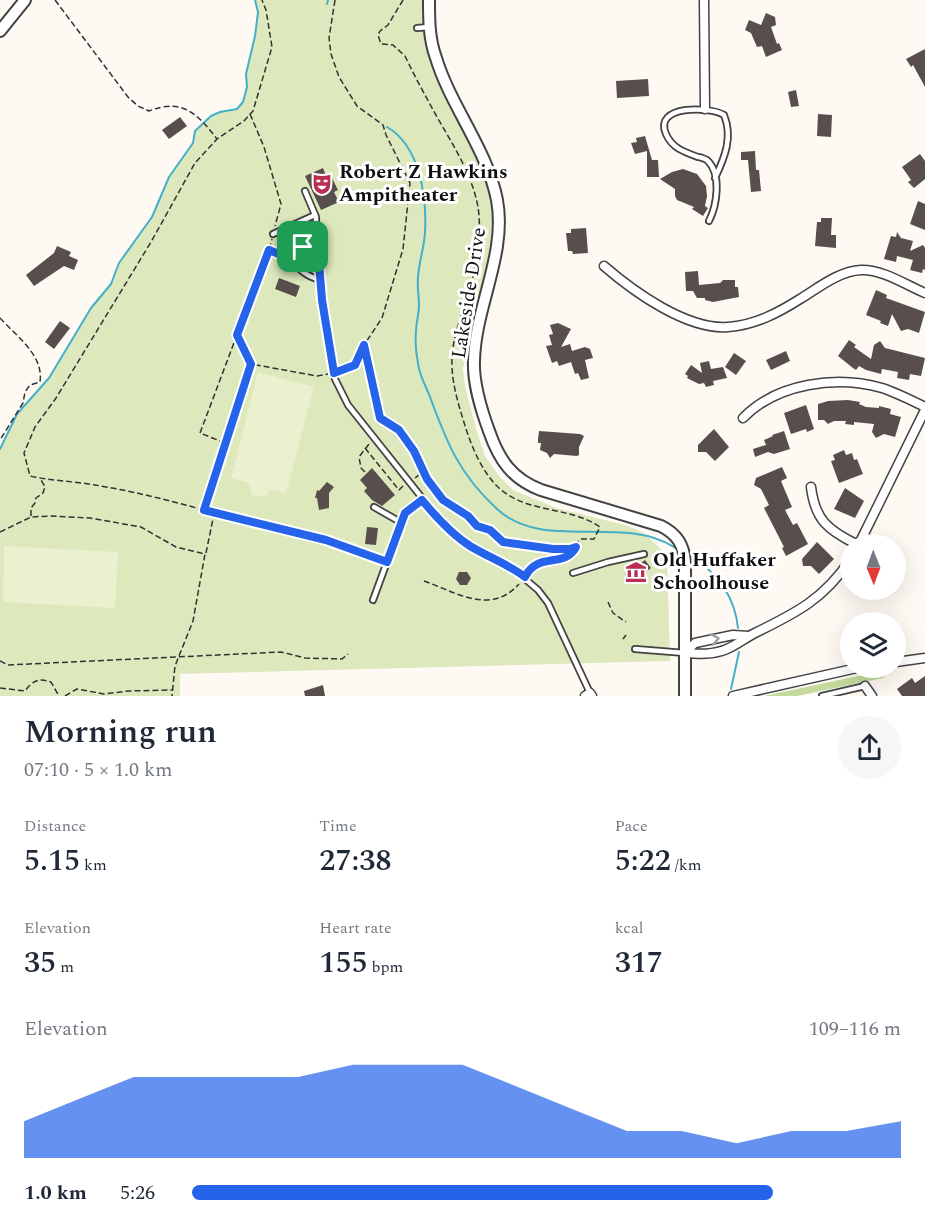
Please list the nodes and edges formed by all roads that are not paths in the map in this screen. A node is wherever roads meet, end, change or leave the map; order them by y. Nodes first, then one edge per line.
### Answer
1 (25, 0) edge
2 (429, 0) edge
3 (704, 0) edge
4 (430, 27) junction
5 (417, 28) dead end
6 (0, 31) edge
7 (705, 109) junction
8 (715, 178) junction
9 (305, 190) dead end
10 (315, 215) junction
11 (709, 221) dead end
12 (273, 234) road end
13 (318, 258) junction
14 (604, 266) dead end
15 (321, 280) junction
16 (925, 293) edge
17 (925, 409) edge
18 (743, 418) dead end
19 (811, 487) dead end
20 (422, 500) junction
21 (374, 507) dead end
22 (402, 523) junction
23 (863, 534) edge
24 (840, 536) edge
25 (326, 540) road end
26 (644, 554) dead end
27 (387, 562) junction
28 (573, 573) dead end
29 (840, 574) edge
30 (373, 600) dead end
31 (749, 636) junction
32 (634, 649) dead end
33 (685, 653) junction
34 (925, 658) edge
35 (906, 661) edge
36 (840, 672) edge
37 (865, 686) joint
38 (589, 695) edge
39 (685, 696) edge
40 (733, 696) edge
41 (822, 696) edge
42 (872, 696) edge

1 - 6 street
2 - 4 street, Lakeside Drive
3 - 7 street
4 - 5 lane
4 - 33 street, Lakeside Drive
7 - 8 lane
7 - 8 lane
8 - 11 lane
9 - 10 lane
10 - 12 lane
10 - 13 lane
13 - 15 lane
13 - 15 lane
14 - 16 street
15 - 20 lane
17 - 18 street
17 - 23 street
19 - 24 street
20 - 22 lane
20 - 38 lane
21 - 22 lane
22 - 27 lane
25 - 27 lane
26 - 28 lane
27 - 30 lane
29 - 31 street
31 - 33 street
33 -> 31 street
32 - 33 lane
33 - 39 street, Lakeside Drive
34 - 35 street
36 - 40 street
37 - 41 lane
37 - 42 street

